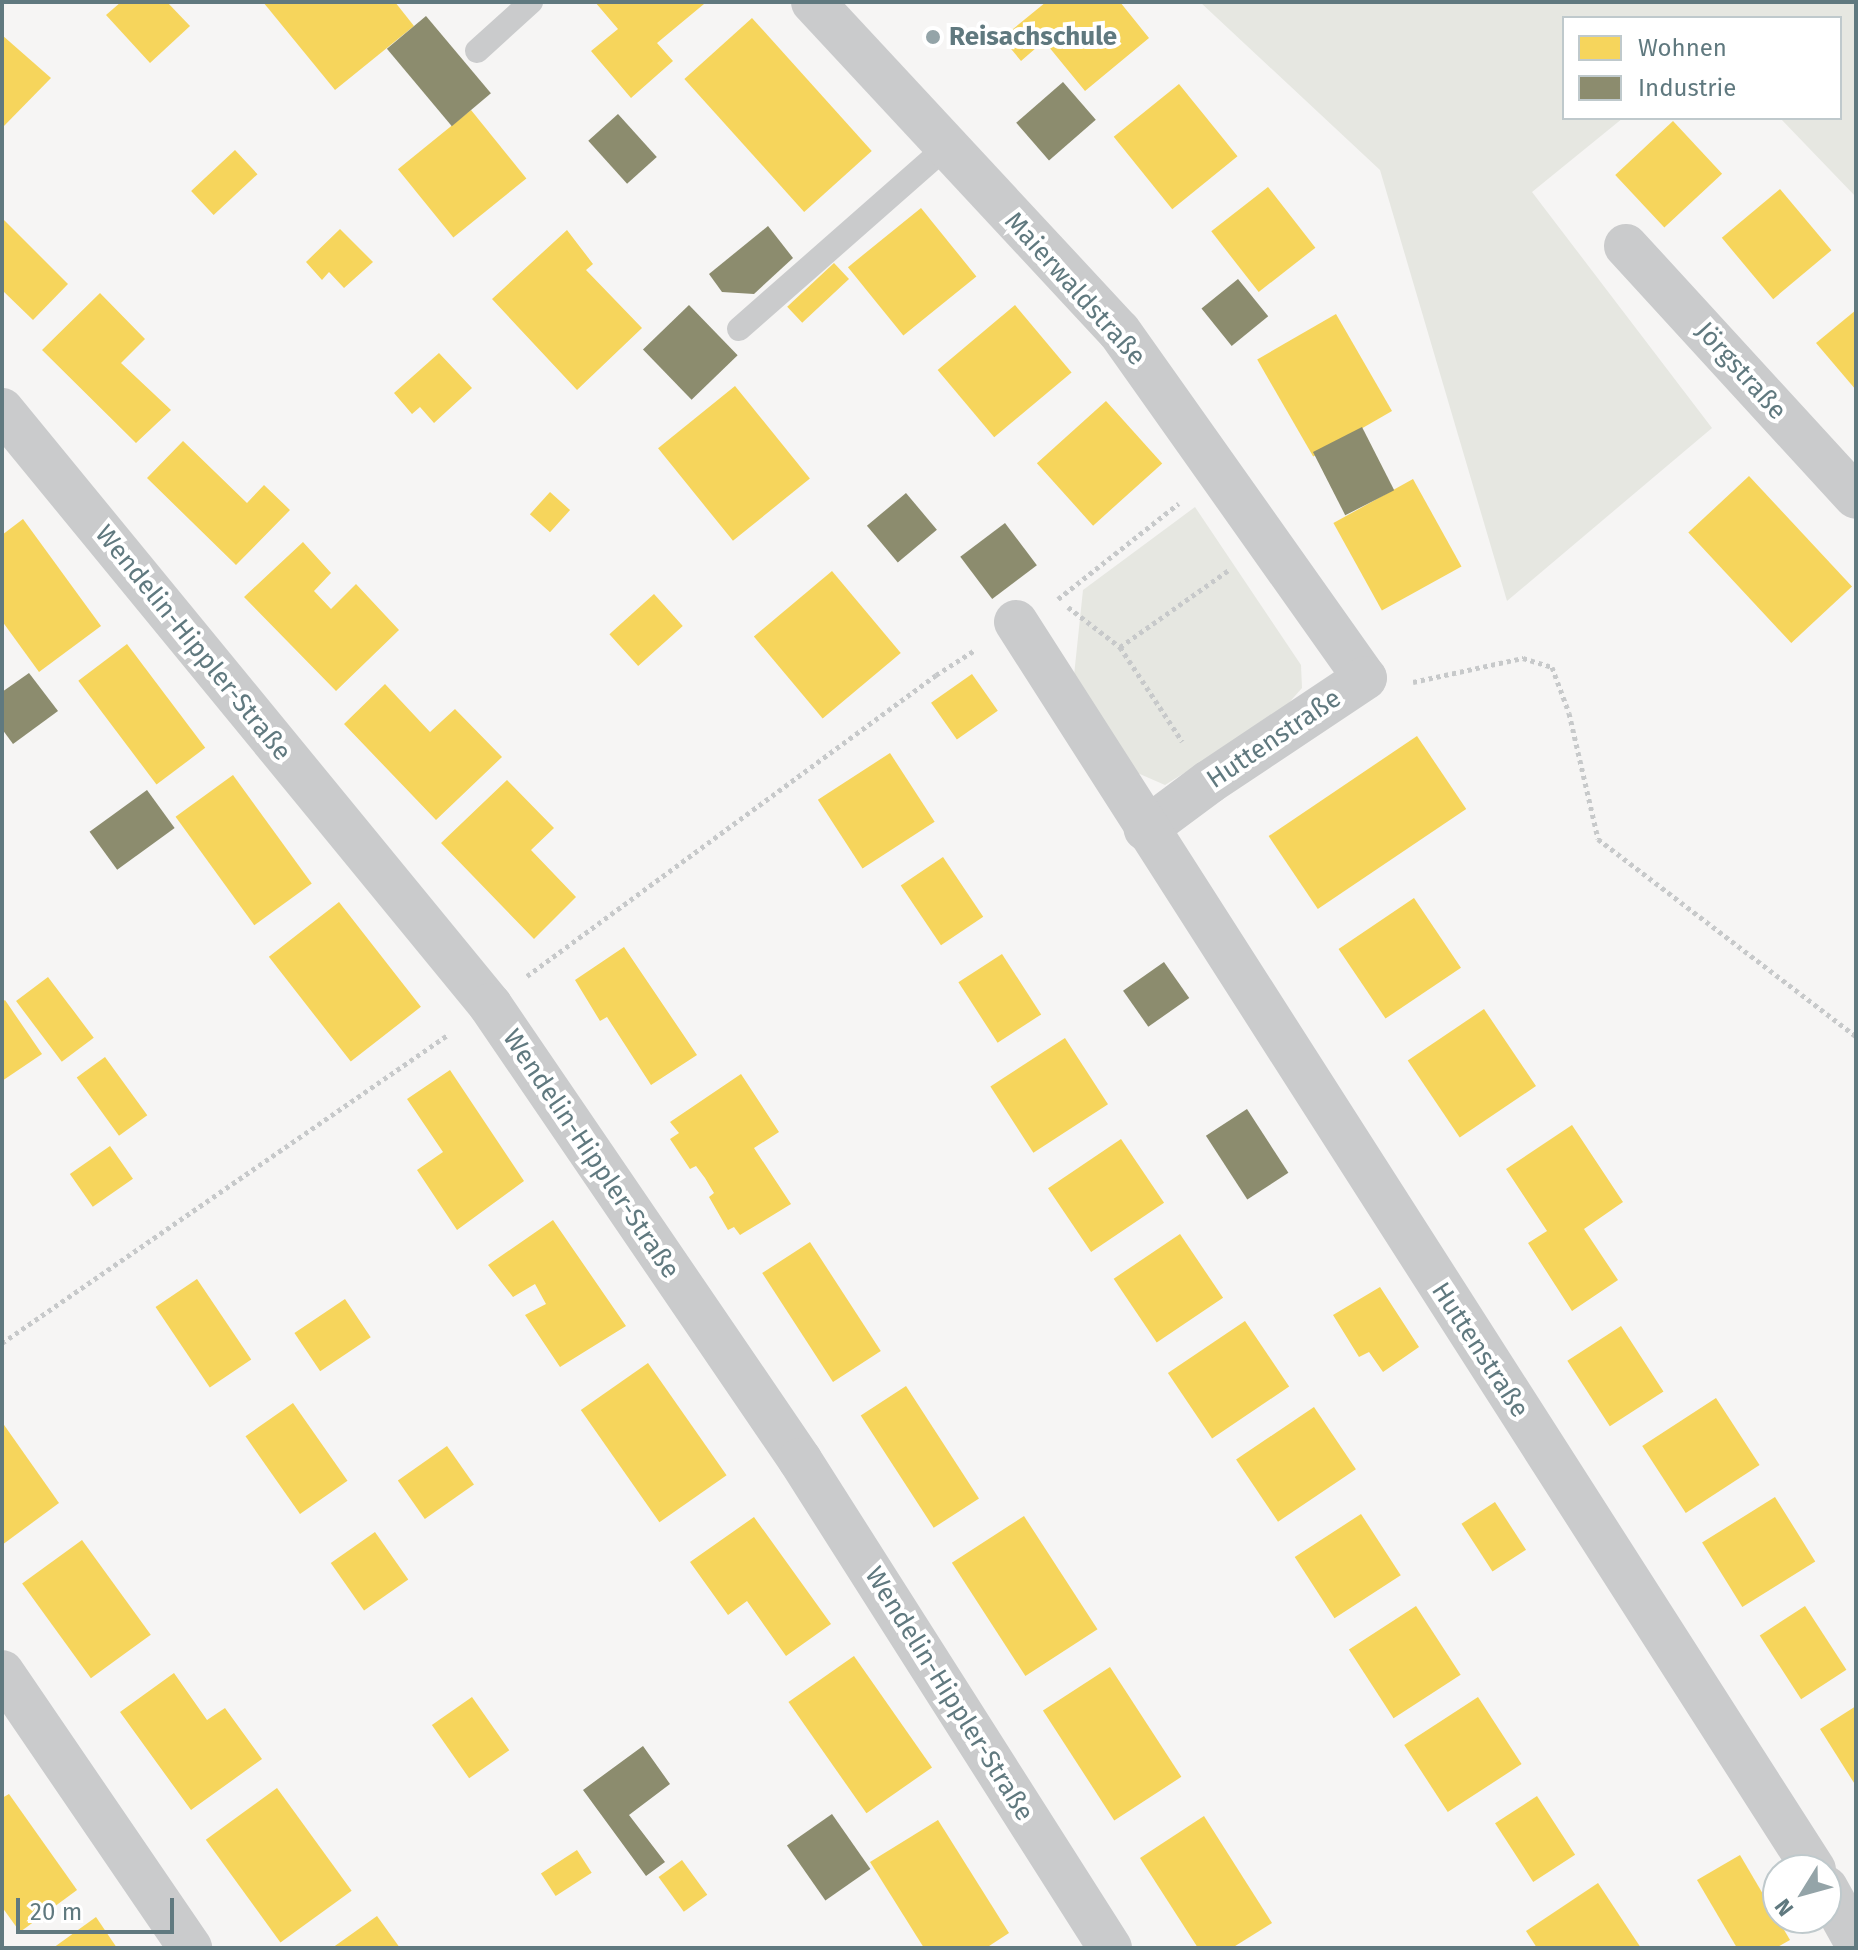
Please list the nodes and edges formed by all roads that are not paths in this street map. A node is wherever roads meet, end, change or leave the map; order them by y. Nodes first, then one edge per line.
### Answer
1 (531, 2) edge
2 (813, 2) edge
3 (477, 51) dead end
4 (946, 147) junction
5 (1626, 246) dead end
6 (739, 329) dead end
7 (2, 410) edge
8 (1856, 497) edge
9 (1000, 633) road end
10 (1365, 678) joint
11 (1146, 829) junction
12 (2, 1672) edge
13 (1804, 1854) edge
14 (1842, 1917) edge
15 (1856, 1942) edge
16 (190, 1948) edge
17 (1110, 1948) edge

1 - 3 lane
2 - 4 street, Maierwaldstraße
4 - 6 lane
4 - 10 street, Maierwaldstraße
5 - 8 street, Jörgstraße
7 - 17 street, Wendelin-Hippler-Straße
9 - 11 street, Huttenstraße
10 - 11 street, Huttenstraße
11 - 13 street, Huttenstraße
12 - 16 street
14 - 15 street

